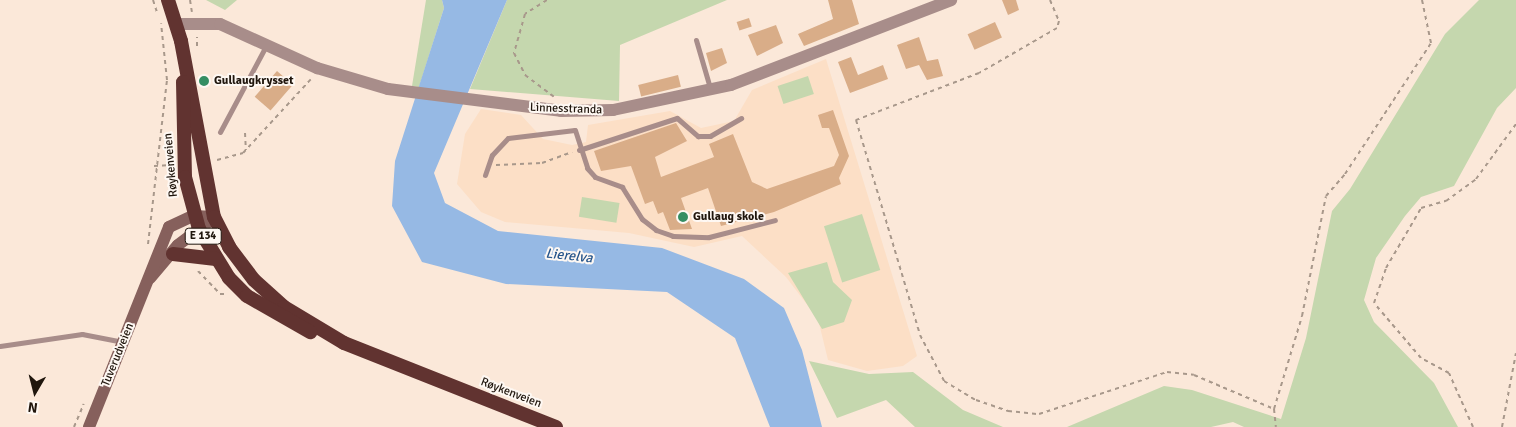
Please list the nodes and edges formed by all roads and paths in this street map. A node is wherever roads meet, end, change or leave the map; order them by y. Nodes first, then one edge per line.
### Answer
1 (153, 0) edge
2 (168, 0) edge
3 (547, 0) edge
4 (951, 0) edge
5 (1050, 0) edge
6 (1422, 0) edge
7 (177, 24) junction
8 (696, 40) dead end
9 (266, 46) junction
10 (184, 56) junction
11 (315, 75) dead end
12 (712, 91) junction
13 (556, 99) dead end
14 (741, 118) dead end
15 (1516, 124) edge
16 (220, 132) dead end
17 (245, 133) dead end
18 (246, 150) junction
19 (579, 150) junction
20 (223, 159) dead end
21 (177, 164) dead end
22 (488, 164) junction
23 (154, 166) junction
24 (485, 175) dead end
25 (193, 216) junction
26 (214, 217) junction
27 (775, 220) dead end
28 (199, 229) junction
29 (149, 240) dead end
30 (173, 254) junction
31 (216, 259) junction
32 (196, 269) dead end
33 (147, 282) junction
34 (237, 286) junction
35 (124, 342) junction
36 (344, 342) junction
37 (0, 346) edge
38 (1516, 353) edge
39 (1274, 409) junction
40 (89, 427) edge
41 (556, 427) edge
42 (1276, 427) edge
43 (1473, 427) edge
44 (1502, 427) edge

1 - 23 path
2 - 7 highway, Røykenveien / E 134
3 - 13 path
4 - 12 street, Linnesstranda
5 - 39 path
6 - 39 path
7 - 9 street, Linnesstranda
7 - 10 highway, Røykenveien / E 134
8 - 12 lane
9 - 12 street, Linnesstranda
9 - 16 lane
10 - 25 highway, Røykenveien / E 134
10 - 26 highway, Røykenveien / E 134
11 - 18 path
14 - 19 lane
15 - 43 path
17 - 18 path
18 - 20 path
19 - 22 path
19 - 22 lane
19 - 27 lane
21 - 23 path
22 - 24 lane
23 - 29 path
25 - 26 main road, Tuverudveien
25 - 28 highway, Røykenveien / E 134
25 - 33 main road, Tuverudveien
26 - 28 main road, Tuverudveien
26 - 36 highway, Røykenveien / E 134
28 - 30 main road, Tuverudveien
28 - 31 highway, Røykenveien / E 134
30 - 31 highway, E 134
30 - 33 main road, Tuverudveien
31 - 34 highway, Røykenveien / E 134
32 - 34 path
33 - 35 main road, Tuverudveien
34 - 36 highway, Røykenveien / E 134
35 - 37 lane
35 - 40 main road, Tuverudveien
36 - 41 highway, Røykenveien / E 134
38 - 44 path
39 - 42 path

